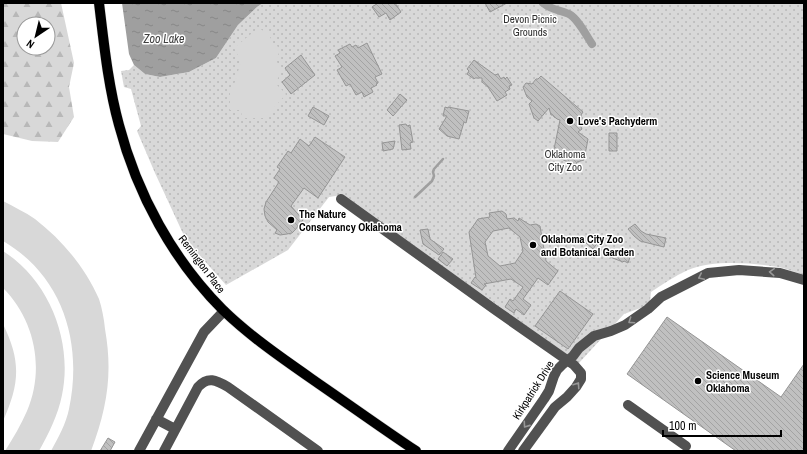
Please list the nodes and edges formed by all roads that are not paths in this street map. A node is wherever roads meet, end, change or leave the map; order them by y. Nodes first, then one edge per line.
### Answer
1 (99, 3) edge
2 (342, 200) dead end
3 (804, 280) edge
4 (224, 311) junction
5 (567, 361) junction
6 (628, 405) dead end
7 (156, 419) junction
8 (175, 430) junction
9 (686, 446) dead end
10 (139, 451) edge
11 (164, 451) edge
12 (318, 451) edge
13 (416, 451) edge
14 (508, 451) edge
15 (523, 451) edge

1 - 4 main road, Remington Place
2 - 5 street
3 -> 5 street
4 - 7 street
4 - 13 main road, Remington Place
5 -> 14 street, Kirkpatrick Drive
15 -> 5 street, Kirkpatrick Drive
6 - 9 street
7 - 8 street
7 - 10 street
8 - 11 street
8 - 12 street

